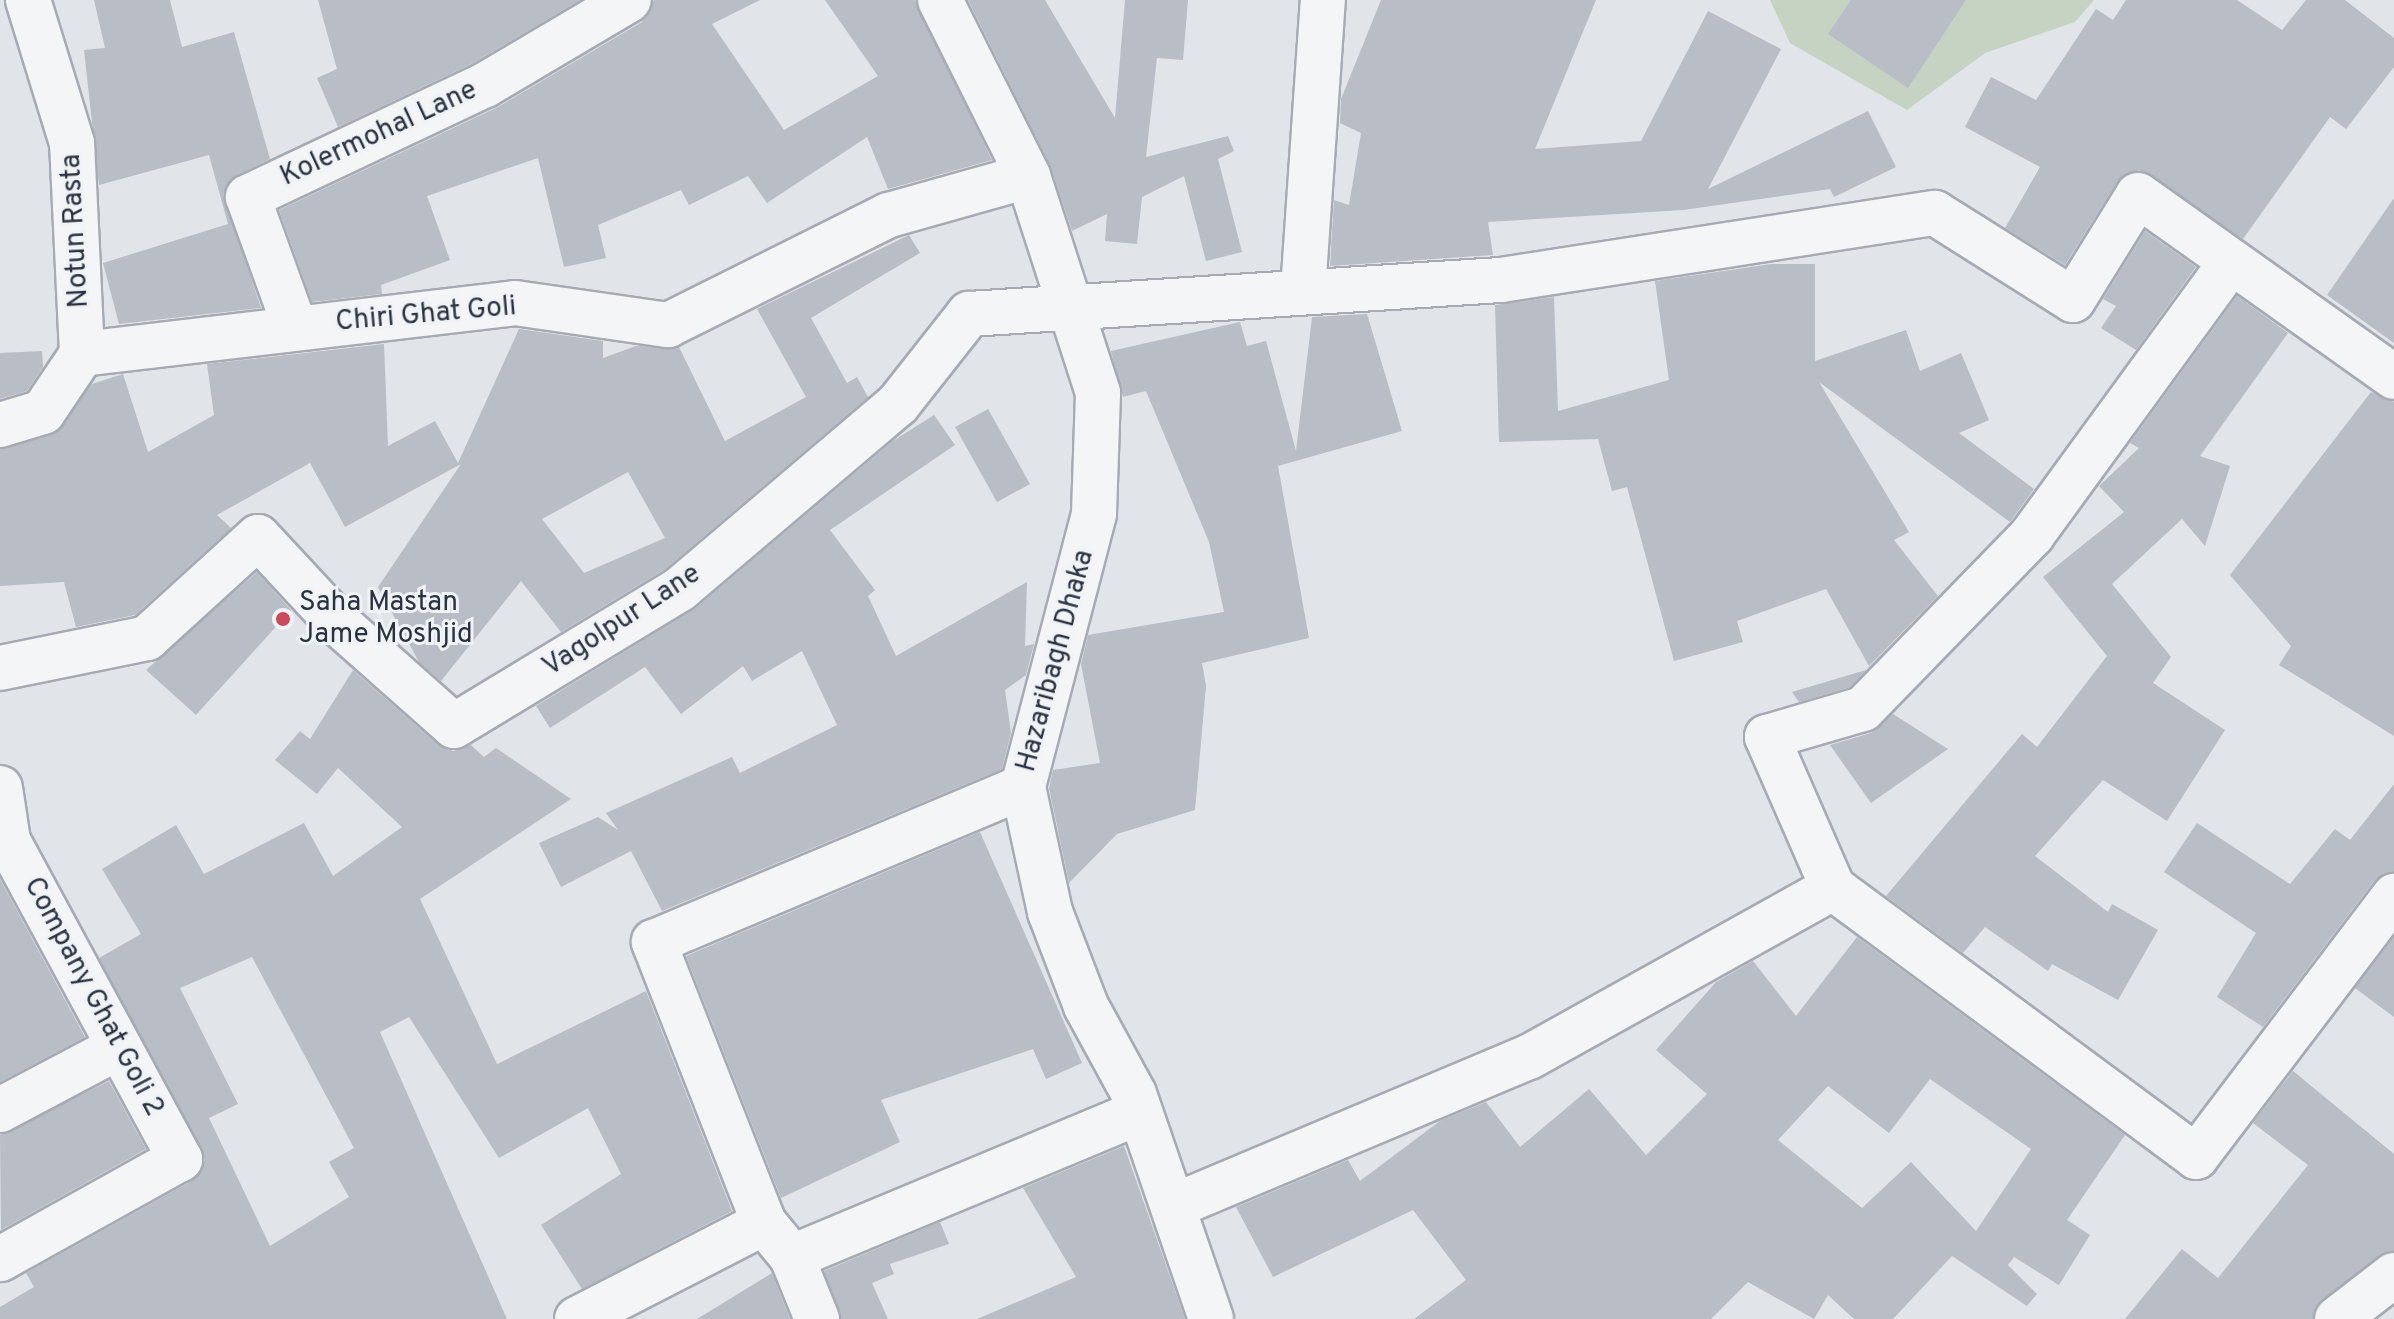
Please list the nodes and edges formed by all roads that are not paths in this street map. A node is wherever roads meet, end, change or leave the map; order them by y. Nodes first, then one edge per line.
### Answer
1 (28, 0) edge
2 (629, 0) edge
3 (940, 0) edge
4 (1323, 0) edge
5 (1028, 176) junction
6 (2231, 262) junction
7 (1303, 291) junction
8 (1069, 305) junction
9 (295, 327) junction
10 (82, 354) junction
11 (2394, 377) edge
12 (0, 425) edge
13 (0, 668) edge
14 (1023, 787) junction
15 (0, 788) edge
16 (1833, 888) junction
17 (2394, 896) edge
18 (119, 1047) junction
19 (0, 1110) edge
20 (1138, 1113) junction
21 (1174, 1206) junction
22 (764, 1223) junction
23 (792, 1257) junction
24 (0, 1259) edge
25 (2394, 1275) edge
26 (577, 1319) edge
27 (817, 1319) edge
28 (1211, 1319) edge
29 (2337, 1319) edge

1 - 10 street, Notun Rasta
2 - 9 street, Kolermohal Lane
3 - 5 street, Hazaribagh Dhaka
4 - 7 street
5 - 8 street, Hazaribagh Dhaka
5 - 9 street, Chiri Ghat Goli
6 - 7 street
6 - 11 street
6 - 16 street
7 - 8 street
8 - 13 street, Vagolpur Lane
8 - 14 street, Hazaribagh Dhaka
9 - 10 street, Chiri Ghat Goli
10 - 12 street
14 - 20 street, Hazaribagh Dhaka
14 - 22 street
15 - 18 street, Company Ghat Goli 2
16 - 17 street
16 - 21 street
18 - 19 street
18 - 24 street, Company Ghat Goli 2
20 - 21 street, Hazaribagh Dhaka
20 - 23 street
21 - 28 street, Hazaribagh Dhaka
22 - 23 street
22 - 26 street
23 - 27 street
25 - 29 street

